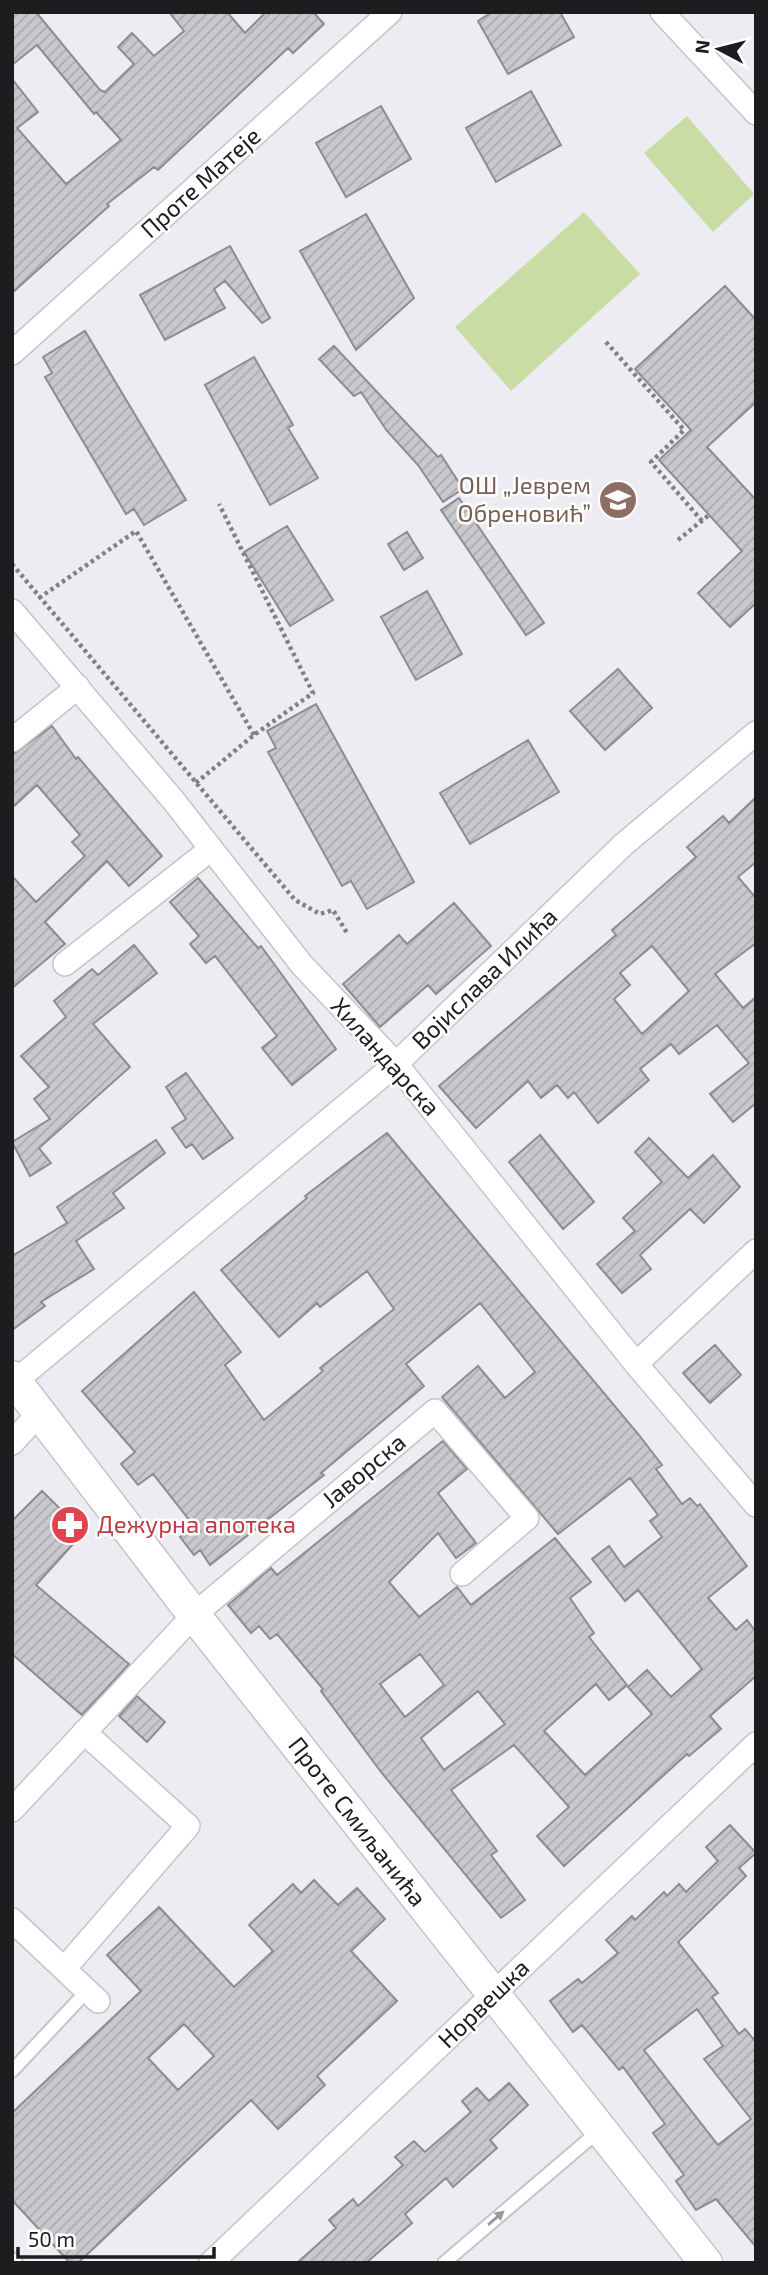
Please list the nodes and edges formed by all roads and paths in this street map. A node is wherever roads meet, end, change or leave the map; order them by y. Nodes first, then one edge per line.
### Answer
1 (390, 12) edge
2 (662, 12) edge
3 (756, 114) edge
4 (606, 342) dead end
5 (12, 354) edge
6 (219, 505) dead end
7 (709, 515) dead end
8 (702, 521) junction
9 (678, 540) dead end
10 (12, 564) edge
11 (40, 597) junction
12 (14, 612) edge
13 (78, 687) junction
14 (756, 733) edge
15 (254, 735) junction
16 (12, 740) edge
17 (196, 783) junction
18 (173, 800) junction
19 (211, 849) junction
20 (347, 933) dead end
21 (65, 964) dead end
22 (396, 1064) junction
23 (756, 1251) edge
24 (636, 1364) junction
25 (13, 1380) edge
26 (41, 1411) junction
27 (12, 1443) edge
28 (756, 1505) edge
29 (462, 1574) dead end
30 (194, 1615) junction
31 (84, 1732) junction
32 (756, 1744) edge
33 (12, 1810) edge
34 (12, 1920) edge
35 (64, 1969) junction
36 (493, 1995) junction
37 (92, 1996) joint
38 (12, 2071) edge
39 (601, 2129) junction
40 (211, 2263) edge
41 (444, 2263) edge
42 (706, 2263) edge

1 - 5 street, Проте Матеје
2 - 3 street
4 - 8 path
6 - 15 path
7 - 8 path
8 - 9 path
10 - 11 path
11 - 12 path
11 - 15 path
11 - 17 path
12 - 13 street, Хиландарска
13 - 16 street
13 - 18 street, Хиландарска
14 - 22 street, Војислава Илића
15 - 17 path
17 - 18 path
17 - 20 path
18 - 19 street, Хиландарска
19 - 21 street
19 - 22 street, Хиландарска
22 - 24 street, Хиландарска
22 - 25 street, Војислава Илића
23 - 24 street
24 - 28 street, Хиландарска
25 - 26 street, Проте Смиљанића
26 - 27 street
26 - 30 street, Проте Смиљанића
29 - 30 street, Јаворска
30 - 31 street, Јаворска
30 - 36 street, Проте Смиљанића
31 - 33 street, Јаворска
31 - 35 street
32 - 36 street, Норвешка
34 - 35 street
35 - 37 street
36 - 39 street, Проте Смиљанића
36 - 40 street, Норвешка
37 - 38 lane
41 -> 39 lane
39 - 42 street, Проте Смиљанића

